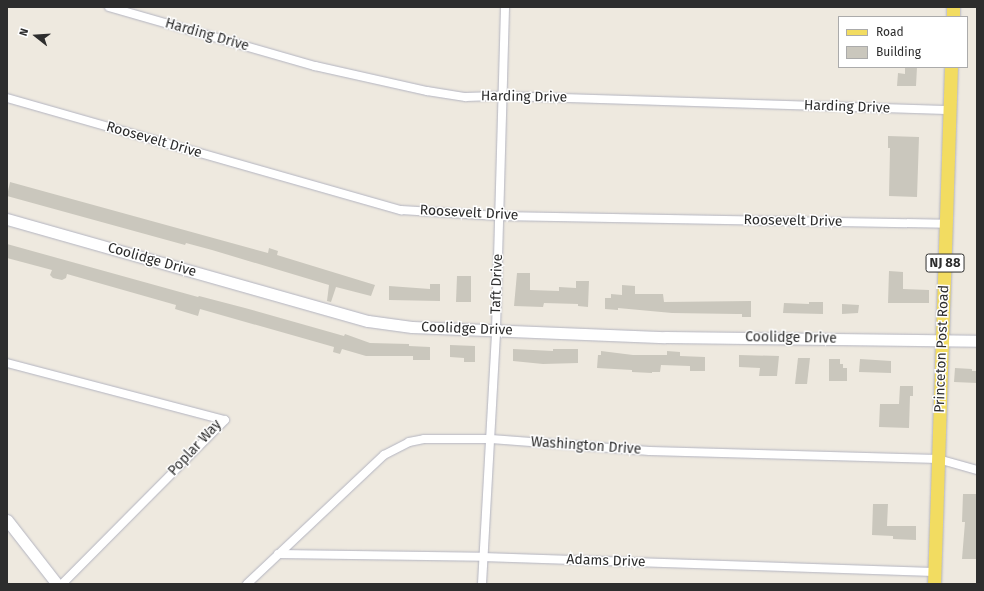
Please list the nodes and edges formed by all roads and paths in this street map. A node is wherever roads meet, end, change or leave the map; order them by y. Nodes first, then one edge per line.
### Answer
1 (109, 7) edge
2 (505, 7) edge
3 (951, 68) edge
4 (502, 96) junction
5 (7, 98) edge
6 (950, 110) junction
7 (499, 216) junction
8 (7, 219) edge
9 (946, 224) junction
10 (496, 330) junction
11 (942, 340) junction
12 (977, 341) edge
13 (7, 363) edge
14 (491, 439) junction
15 (938, 459) junction
16 (977, 470) edge
17 (7, 520) edge
18 (278, 554) junction
19 (482, 556) junction
20 (934, 578) edge
21 (57, 584) edge
22 (62, 584) edge
23 (248, 584) edge
24 (482, 584) edge

1 - 4 street, Harding Drive
2 - 4 street, Taft Drive
3 - 6 main road, Princeton Post Road / NJ 88
4 - 6 street, Harding Drive
4 - 7 street, Taft Drive
5 - 7 street, Roosevelt Drive
6 - 9 main road, Princeton Post Road / NJ 88
7 - 9 street, Roosevelt Drive
7 - 10 street, Taft Drive
8 - 10 street, Coolidge Drive
9 - 11 main road, Princeton Post Road / NJ 88
10 - 11 street, Coolidge Drive
10 - 14 street, Taft Drive
11 - 12 street, Coolidge Drive
11 - 15 main road, Princeton Post Road / NJ 88
13 - 22 street, Poplar Way
14 - 15 street, Washington Drive
14 - 18 street, Washington Drive
14 - 19 street, Taft Drive
15 - 16 street, Washington Drive
15 - 20 main road, Princeton Post Road / NJ 88
17 - 21 street
18 - 19 street, Adams Drive
18 - 23 street, Washington Drive
19 - 20 street, Adams Drive
19 - 24 street, Taft Drive

